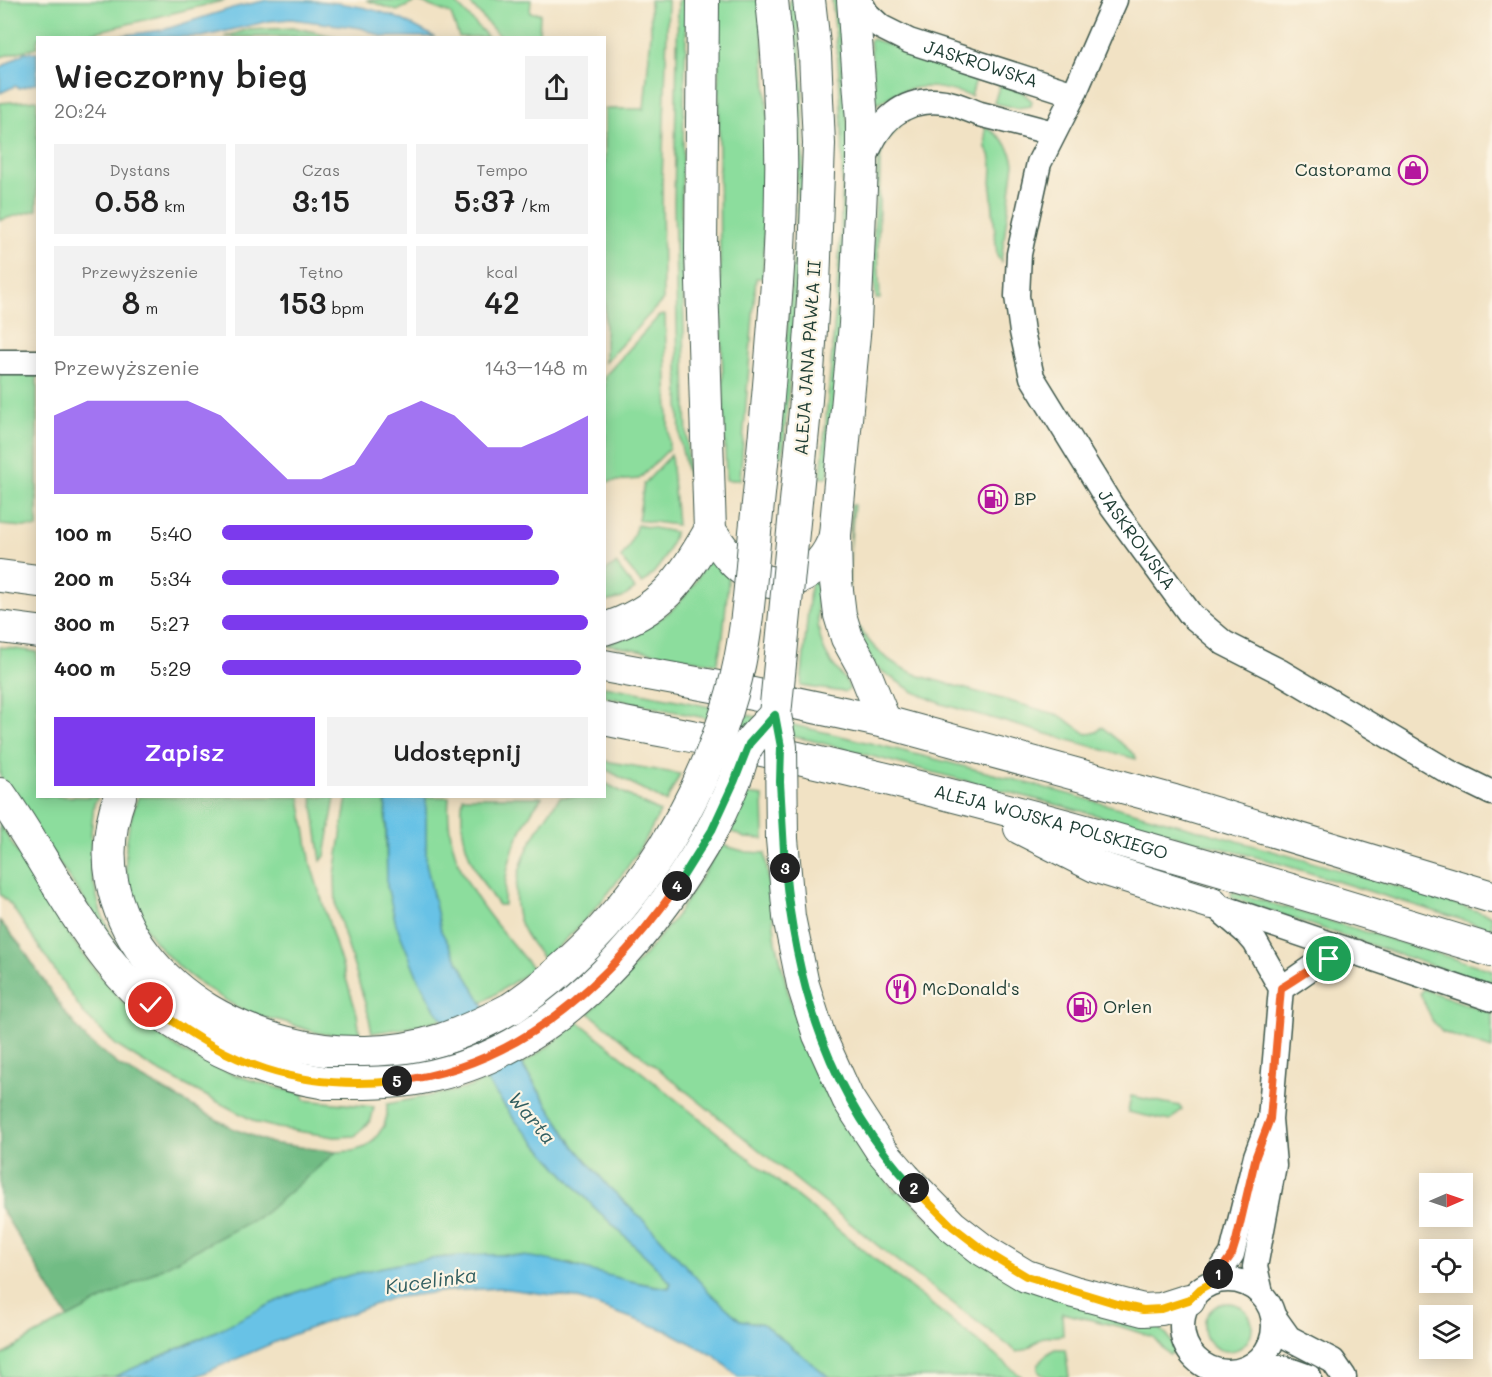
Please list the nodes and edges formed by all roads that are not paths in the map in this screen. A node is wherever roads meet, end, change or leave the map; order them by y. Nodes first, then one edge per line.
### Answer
1 (703, 0) edge
2 (772, 0) edge
3 (809, 0) edge
4 (853, 0) edge
5 (859, 0) edge
6 (1115, 0) edge
7 (1074, 94) junction
8 (1053, 133) junction
9 (862, 166) junction
10 (0, 362) edge
11 (36, 362) edge
12 (710, 531) junction
13 (835, 535) junction
14 (0, 576) edge
15 (36, 581) edge
16 (0, 627) edge
17 (606, 627) edge
18 (36, 632) edge
19 (606, 666) edge
20 (775, 715) junction
21 (606, 719) edge
22 (885, 722) junction
23 (1492, 793) edge
24 (0, 794) edge
25 (119, 798) edge
26 (963, 798) junction
27 (1492, 897) edge
28 (1212, 903) junction
29 (1492, 951) edge
30 (1356, 952) junction
31 (1281, 988) junction
32 (1492, 999) edge
33 (1270, 1119) junction
34 (1201, 1291) junction
35 (1262, 1293) junction
36 (1274, 1317) junction
37 (1248, 1368) junction
38 (1309, 1377) edge
39 (1344, 1377) edge

1 - 12 main road
2 - 25 main road, bridge
3 - 20 main road, ALEJA JANA PAWŁA II, bridge
4 - 9 main road
5 - 7 street, JASKROWSKA
6 - 7 street
7 - 8 street, JASKROWSKA
8 - 9 street
8 - 23 street, JASKROWSKA
9 - 13 main road
10 - 11 street
12 - 13 main road
12 - 17 main road
13 - 22 main road
14 - 15 main road
16 - 18 main road
19 - 22 main road
20 - 24 main road, bridge
20 - 34 main road, ALEJA JANA PAWŁA II, bridge
21 - 26 main road, ALEJA WOJSKA POLSKIEGO
22 - 27 main road
26 - 28 main road
26 - 29 main road, ALEJA WOJSKA POLSKIEGO
28 - 30 street
28 - 31 street
30 - 31 street
30 - 32 street
31 - 33 street
33 - 34 street
33 - 35 street
34 - 35 street
34 - 37 street
35 - 36 street
36 - 37 street
36 - 39 street
37 - 38 street

